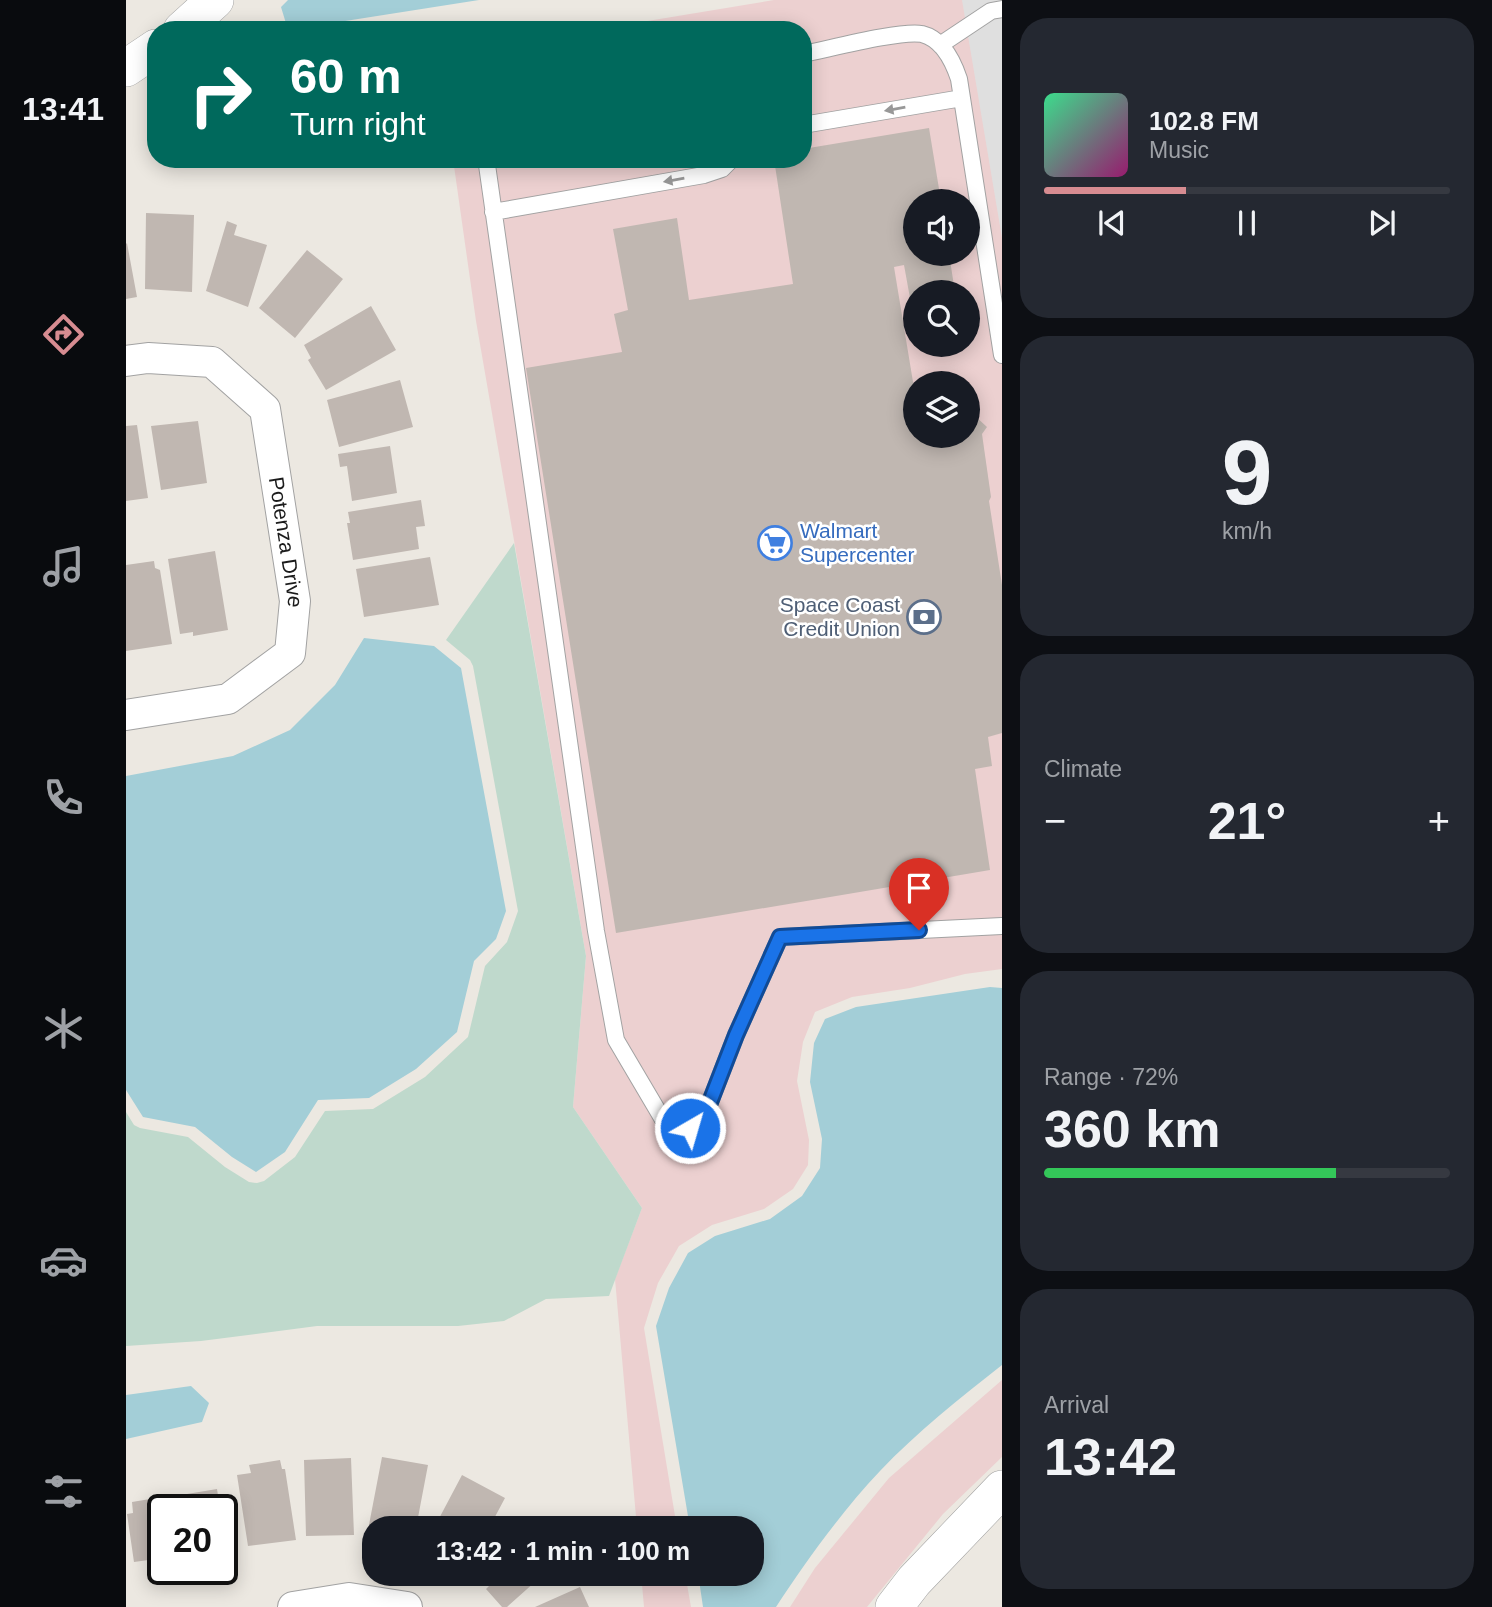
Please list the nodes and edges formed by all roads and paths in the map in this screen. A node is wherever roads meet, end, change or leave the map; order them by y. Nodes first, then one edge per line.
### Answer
1 (215, 0) edge
2 (1002, 9) edge
3 (192, 21) edge
4 (940, 45) junction
5 (812, 52) edge
6 (147, 54) edge
7 (126, 68) edge
8 (962, 98) junction
9 (812, 123) edge
10 (486, 168) edge
11 (723, 168) edge
12 (493, 212) junction
13 (1002, 355) edge
14 (126, 361) edge
15 (126, 715) edge
16 (1002, 926) edge
17 (1002, 1489) edge
18 (293, 1607) edge
19 (407, 1607) edge
20 (894, 1607) edge

1 - 3 street
2 - 4 lane
4 - 5 lane
4 - 8 lane
6 - 7 street
8 -> 9 lane
8 - 13 lane
10 - 12 lane
11 -> 12 lane
12 - 16 lane
14 - 15 street, Potenza Drive
17 - 20 street
18 - 19 street

